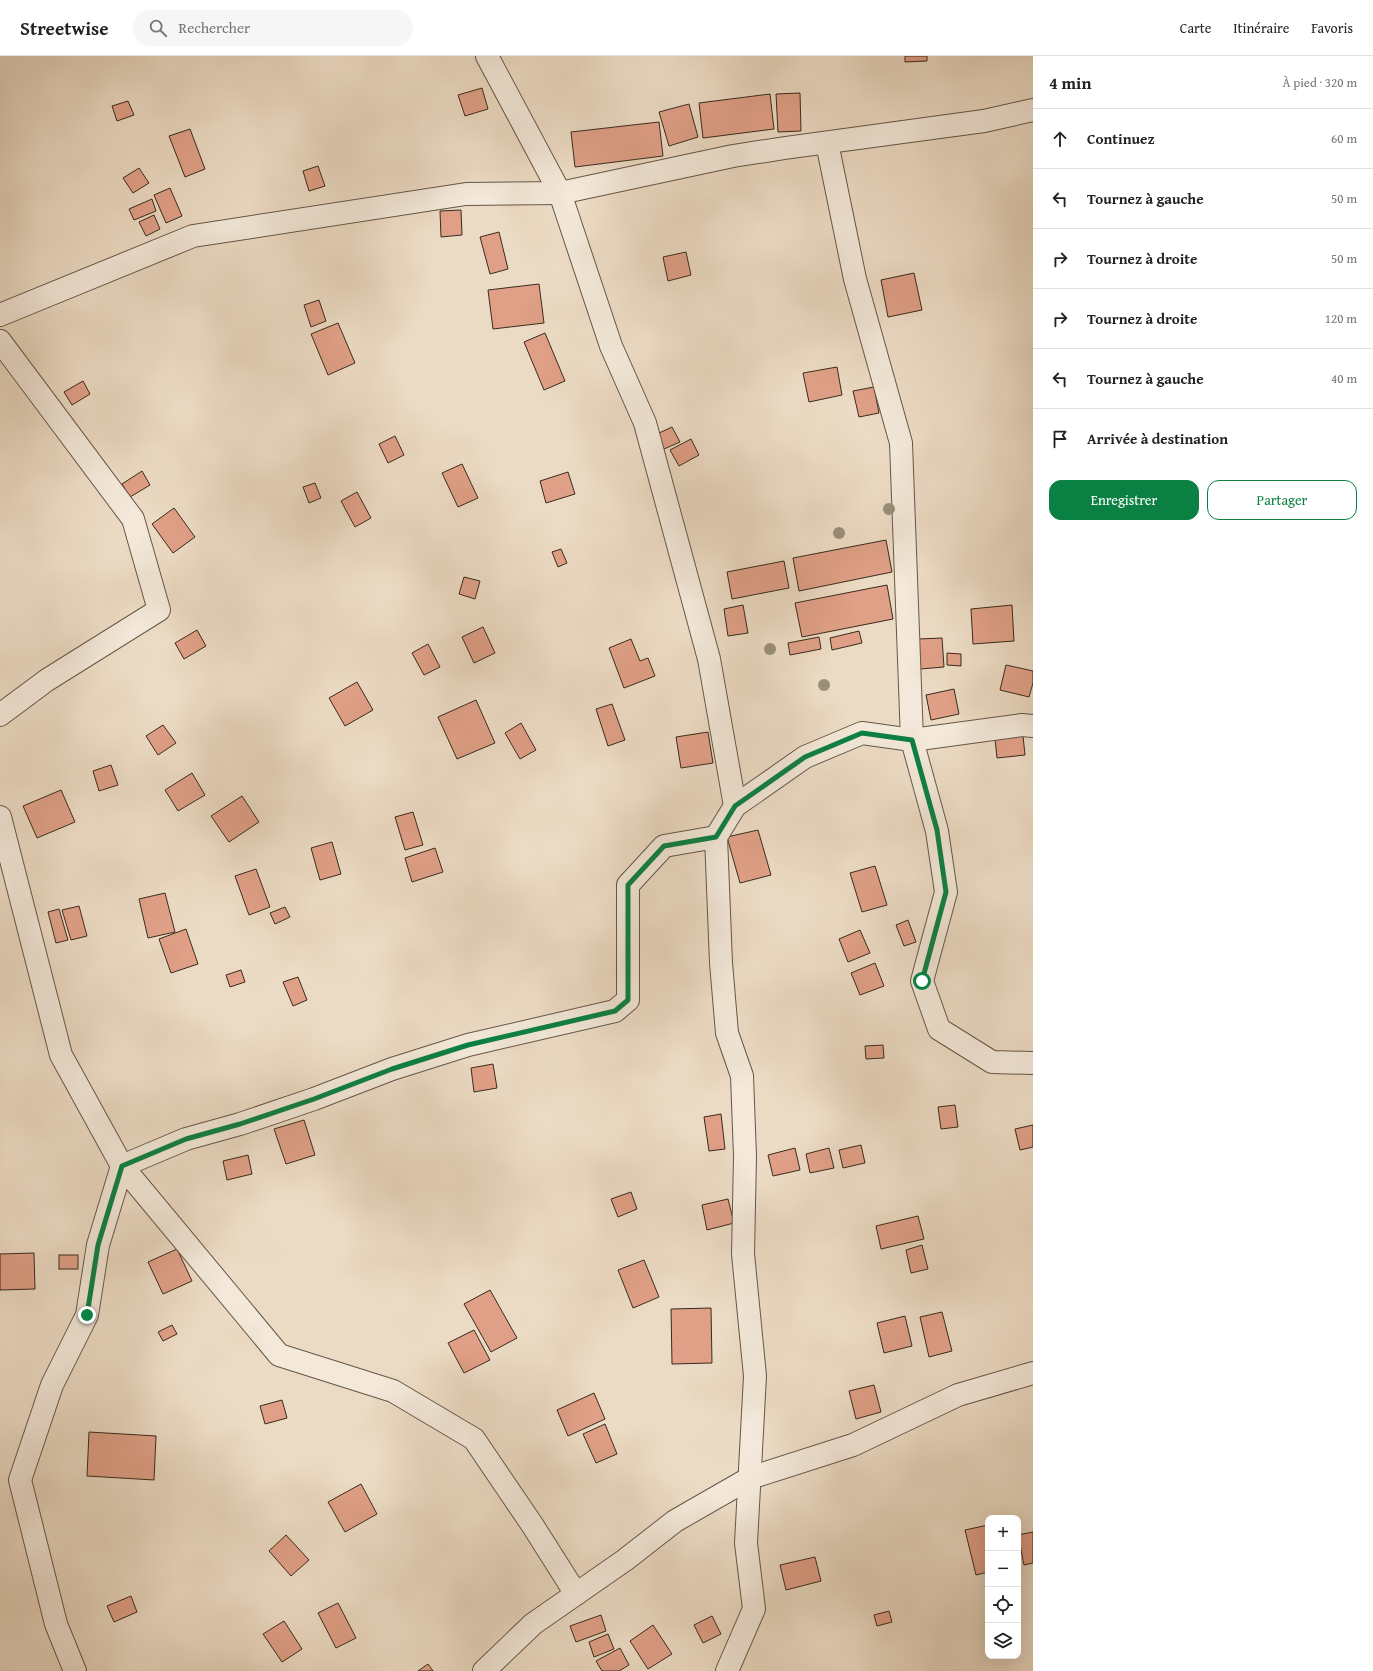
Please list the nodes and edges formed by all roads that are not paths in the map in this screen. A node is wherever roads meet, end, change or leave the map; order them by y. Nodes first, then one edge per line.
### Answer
1 (487, 56) edge
2 (1033, 110) edge
3 (827, 143) junction
4 (560, 193) junction
5 (0, 315) edge
6 (0, 341) edge
7 (0, 715) edge
8 (1033, 726) edge
9 (912, 740) junction
10 (735, 806) junction
11 (0, 817) edge
12 (716, 837) junction
13 (1033, 1063) edge
14 (122, 1166) junction
15 (1033, 1373) edge
16 (750, 1478) junction
17 (576, 1594) junction
18 (75, 1671) edge
19 (484, 1671) edge
20 (727, 1671) edge

1 - 4 street
2 - 3 street
3 - 4 street
3 - 9 street
4 - 5 street
4 - 10 street
6 - 7 street
8 - 9 street
9 - 10 street
9 - 13 street
10 - 12 street
11 - 14 street
12 - 14 street
12 - 16 street
14 - 17 street
14 - 18 street
15 - 16 street
16 - 17 street
16 - 20 street
17 - 19 street

